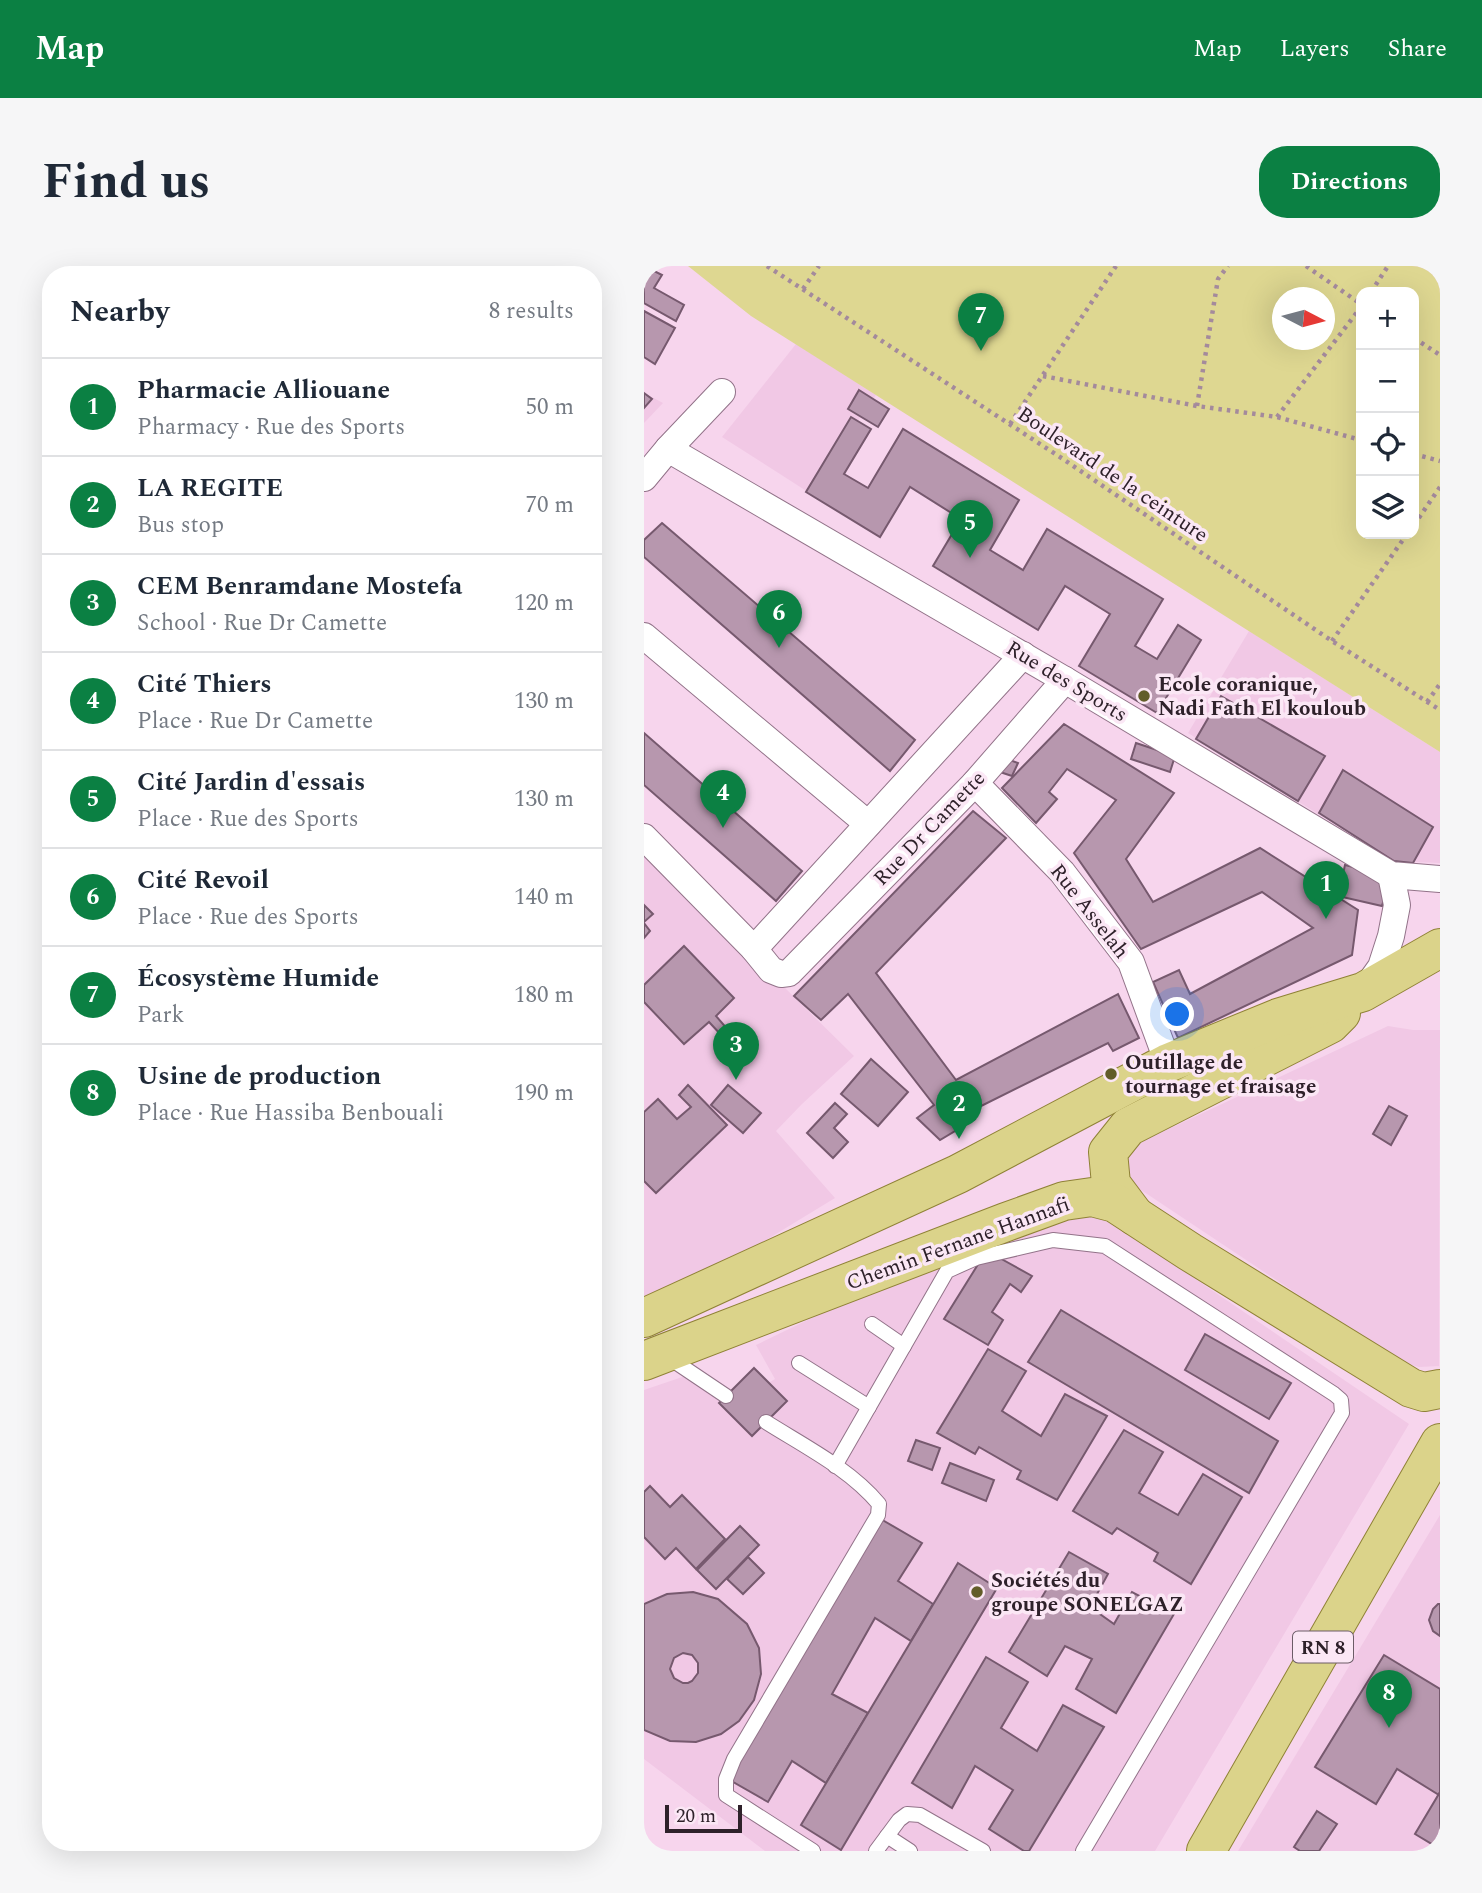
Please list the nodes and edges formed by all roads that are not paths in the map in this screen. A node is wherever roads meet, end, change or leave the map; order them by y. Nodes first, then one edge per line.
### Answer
1 (722, 392) dead end
2 (668, 449) junction
3 (644, 478) edge
4 (644, 636) edge
5 (1023, 655) junction
6 (1065, 680) junction
7 (975, 783) junction
8 (868, 824) junction
9 (644, 837) edge
10 (1391, 875) junction
11 (1440, 879) edge
12 (1440, 948) edge
13 (754, 949) junction
14 (1363, 992) junction
15 (1168, 1063) junction
16 (1135, 1216) junction
17 (644, 1318) edge
18 (872, 1324) dead end
19 (904, 1346) junction
20 (654, 1357) edge
21 (799, 1363) dead end
22 (1440, 1389) edge
23 (726, 1396) dead end
24 (869, 1406) junction
25 (766, 1422) dead end
26 (1440, 1443) edge
27 (835, 1466) junction
28 (887, 1836) junction
29 (813, 1851) edge
30 (876, 1851) edge
31 (910, 1851) edge
32 (982, 1851) edge
33 (1083, 1851) edge
34 (1206, 1851) edge

1 - 2 street
2 - 3 street
2 - 5 street, Rue des Sports
4 - 8 street
5 - 6 street, Rue des Sports
5 - 8 street
6 - 7 street, Rue Dr Camette
6 - 10 street, Rue des Sports
7 - 13 street, Rue Dr Camette
7 - 15 street, Rue Asselah
8 - 13 street
9 - 13 street
10 - 11 street
10 - 14 street
12 - 14 main road
14 - 15 main road
14 - 16 main road
15 - 17 main road
16 - 20 main road, Chemin Fernane Hannafi
16 - 22 main road, Chemin Fernane Hannafi
18 - 19 lane
19 - 24 lane
19 - 33 lane
20 - 23 lane
21 - 24 lane
24 - 27 lane
25 - 27 lane
26 - 34 main road, RN 8
27 - 29 lane
28 - 30 lane
28 - 31 lane
28 - 32 lane

